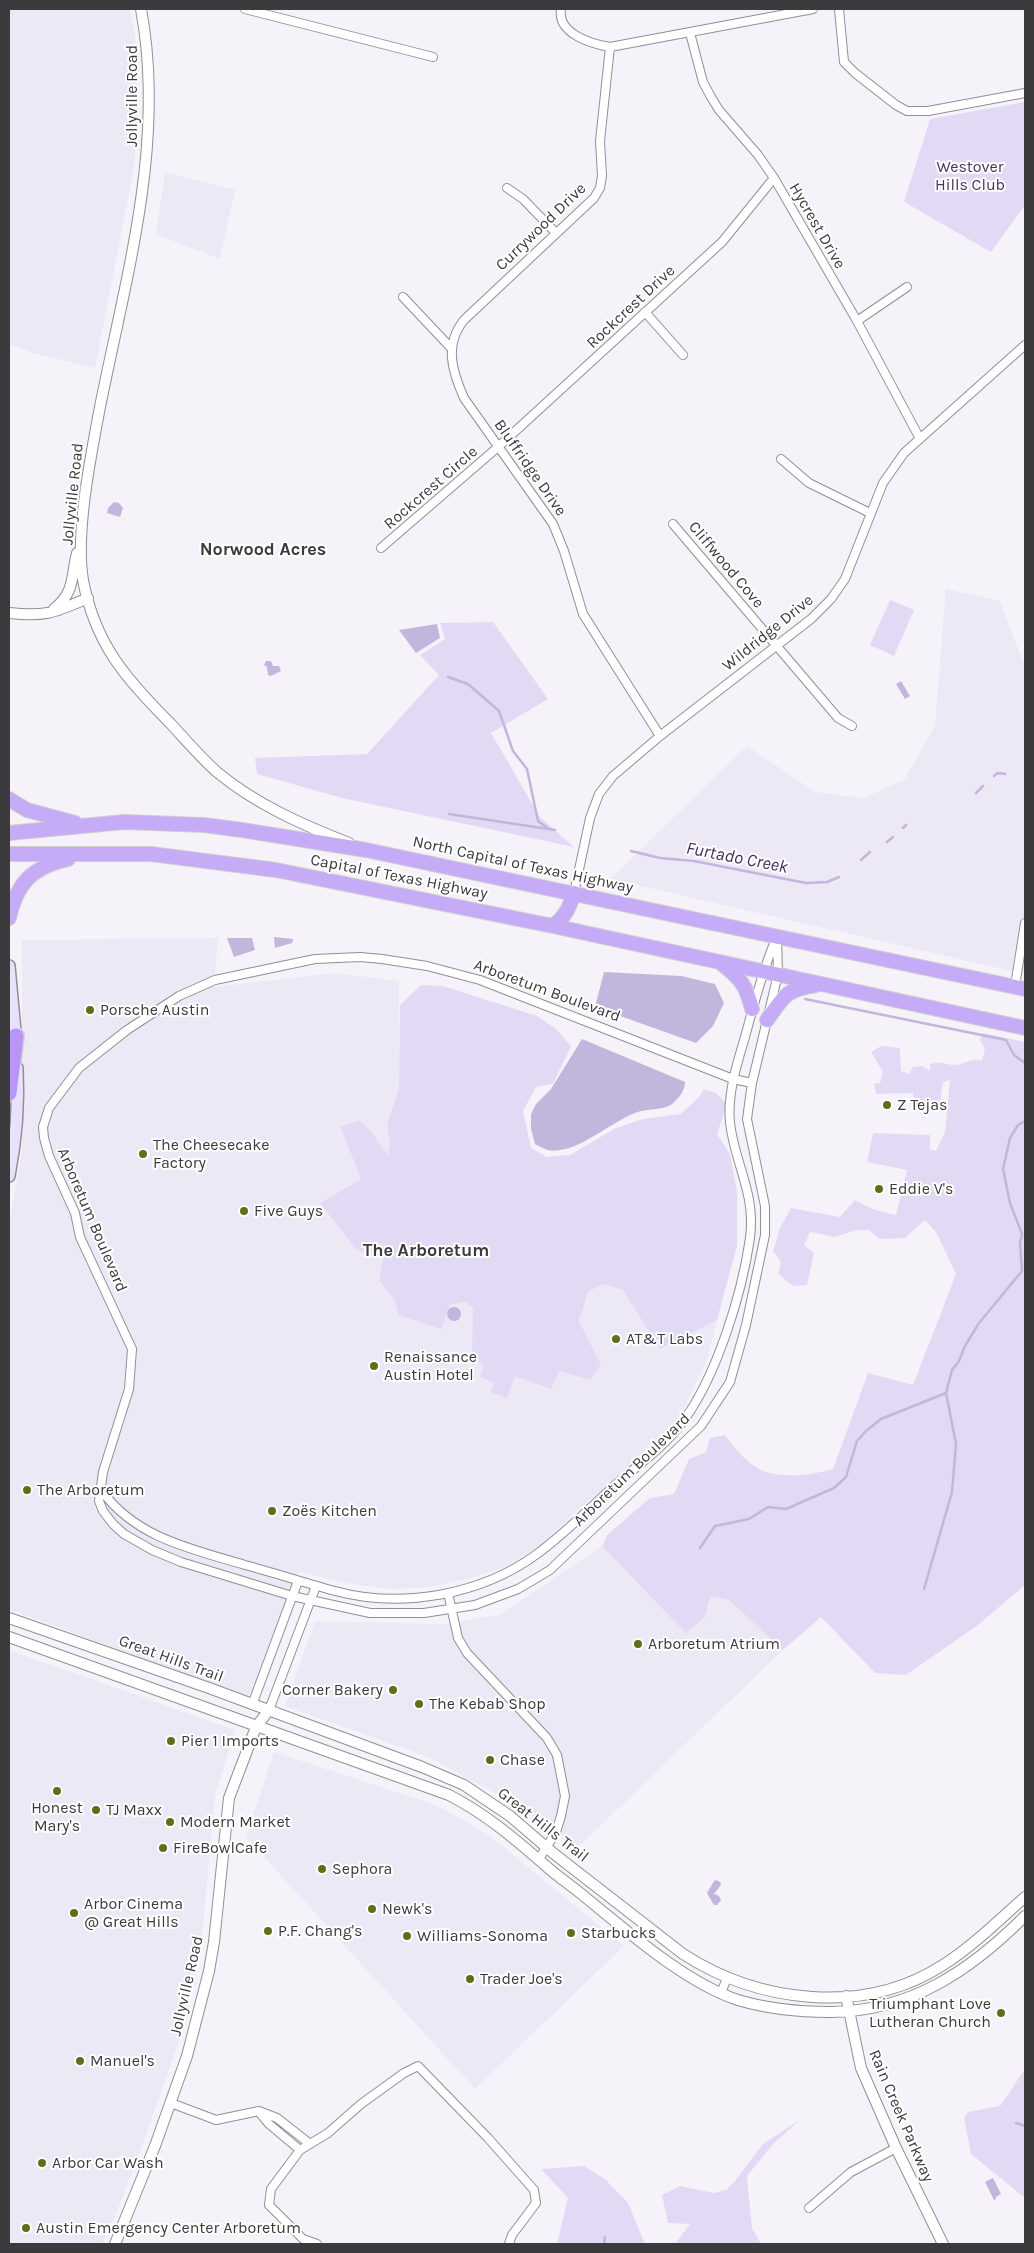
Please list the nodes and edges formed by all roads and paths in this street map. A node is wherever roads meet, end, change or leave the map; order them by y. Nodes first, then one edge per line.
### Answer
1 (141, 9) edge
2 (245, 9) edge
3 (560, 9) edge
4 (813, 9) edge
5 (839, 9) edge
6 (271, 12) edge
7 (690, 33) junction
8 (610, 47) junction
9 (433, 57) dead end
10 (1025, 93) edge
11 (774, 178) junction
12 (507, 188) dead end
13 (556, 233) junction
14 (907, 287) dead end
15 (403, 297) dead end
16 (645, 312) junction
17 (857, 321) junction
18 (1025, 345) edge
19 (450, 348) junction
20 (682, 355) dead end
21 (919, 437) junction
22 (498, 447) junction
23 (781, 459) dead end
24 (870, 514) junction
25 (673, 524) dead end
26 (81, 546) junction
27 (381, 548) dead end
28 (88, 598) junction
29 (9, 613) edge
30 (48, 614) junction
31 (777, 647) junction
32 (852, 726) dead end
33 (660, 736) junction
34 (9, 799) edge
35 (83, 825) junction
36 (9, 833) edge
37 (366, 850) junction
38 (9, 854) edge
39 (91, 854) junction
40 (574, 893) junction
41 (9, 918) edge
42 (1025, 924) edge
43 (553, 926) junction
44 (777, 937) junction
45 (720, 962) junction
46 (9, 966) edge
47 (763, 971) junction
48 (778, 974) junction
49 (823, 984) junction
50 (1020, 988) edge
51 (752, 1009) junction
52 (767, 1020) junction
53 (1025, 1028) edge
54 (16, 1036) junction
55 (733, 1079) junction
56 (752, 1083) junction
57 (9, 1093) edge
58 (9, 1176) edge
59 (102, 1491) junction
60 (298, 1581) junction
61 (316, 1586) junction
62 (448, 1592) junction
63 (292, 1596) junction
64 (310, 1600) junction
65 (451, 1610) junction
66 (9, 1618) edge
67 (9, 1637) edge
68 (252, 1705) junction
69 (269, 1710) junction
70 (256, 1727) junction
71 (547, 1847) junction
72 (539, 1859) junction
73 (1025, 1897) edge
74 (1025, 1916) edge
75 (727, 1978) junction
76 (721, 1993) junction
77 (846, 1996) junction
78 (849, 2012) junction
79 (171, 2103) junction
80 (259, 2111) junction
81 (310, 2144) junction
82 (896, 2148) junction
83 (300, 2150) junction
84 (809, 2208) dead end
85 (115, 2244) edge
86 (317, 2244) edge
87 (509, 2244) edge
88 (943, 2244) edge

1 - 26 street, Jollyville Road
2 - 6 street
3 - 8 street
4 - 7 street
5 - 10 street
6 - 9 street
7 - 8 street
7 - 11 street, Hycrest Drive
8 - 13 street, Currywood Drive
11 - 16 street, Rockcrest Drive
11 - 17 street, Hycrest Drive
12 - 13 street
13 - 19 street, Currywood Drive
14 - 17 street
15 - 19 street
16 - 20 street
16 - 22 street, Rockcrest Drive
17 - 21 street, Hycrest Drive
18 - 21 street, Wildridge Drive
19 - 22 street, Bluffridge Drive
21 - 24 street, Wildridge Drive
22 - 27 street, Rockcrest Circle
22 - 33 street, Bluffridge Drive
23 - 24 street
24 - 31 street, Wildridge Drive
25 - 31 street, Cliffwood Cove
26 - 28 street, Jollyville Road
26 - 30 street
28 - 30 street
28 - 37 street, Jollyville Road
29 - 30 street
31 - 32 street, Cliffwood Cove
31 - 33 street, Wildridge Drive
33 - 40 street, Wildridge Drive
34 - 35 highway
35 - 36 highway, North Capital of Texas Highway
35 - 37 highway, North Capital of Texas Highway
37 - 40 highway, North Capital of Texas Highway
38 - 39 highway, Capital of Texas Highway
39 - 41 highway
39 - 43 highway, Capital of Texas Highway
40 - 43 highway
40 - 44 highway, North Capital of Texas Highway
42 - 50 street
43 - 45 highway, Capital of Texas Highway
44 - 47 street, Arboretum Boulevard
44 - 48 street, Arboretum Boulevard
44 - 50 highway, North Capital of Texas Highway
45 - 47 highway, Capital of Texas Highway
45 - 51 highway
46 - 54 main road
47 - 48 highway, Capital of Texas Highway
47 - 51 street, Arboretum Boulevard
48 - 49 highway
48 - 52 street, Arboretum Boulevard
49 - 52 highway
49 - 53 highway
51 - 55 street, Arboretum Boulevard
52 - 56 street, Arboretum Boulevard
54 - 57 highway
54 - 58 main road
55 - 56 street, Arboretum Boulevard
55 - 59 street, Arboretum Boulevard
55 - 62 street, Arboretum Boulevard
56 - 65 street, Arboretum Boulevard
59 - 60 street, Arboretum Boulevard
59 - 63 street, Arboretum Boulevard
60 - 61 street, Arboretum Boulevard
60 - 63 street
61 - 62 street, Arboretum Boulevard
61 - 64 street
62 - 65 street
63 - 64 street, Arboretum Boulevard
63 - 68 street
64 - 65 street, Arboretum Boulevard
64 - 69 street
65 - 71 street
66 - 68 street, Great Hills Trail
67 - 70 street, Great Hills Trail
68 - 69 street, Great Hills Trail
68 - 70 street
69 - 70 street
69 - 71 street, Great Hills Trail
70 - 72 street, Great Hills Trail
70 - 79 street, Jollyville Road
71 - 72 street
71 - 75 street, Great Hills Trail
72 - 76 street, Great Hills Trail
73 - 77 street, Great Hills Trail
74 - 78 street, Great Hills Trail
75 - 76 street
75 - 77 street, Great Hills Trail
76 - 78 street, Great Hills Trail
77 - 78 street, Rain Creek Parkway
78 - 82 street, Rain Creek Parkway
79 - 80 street
79 - 85 street, Jollyville Road
80 - 81 street
80 - 83 street
81 - 83 street
81 - 87 street
82 - 84 street
82 - 88 street, Rain Creek Parkway
83 - 86 street

